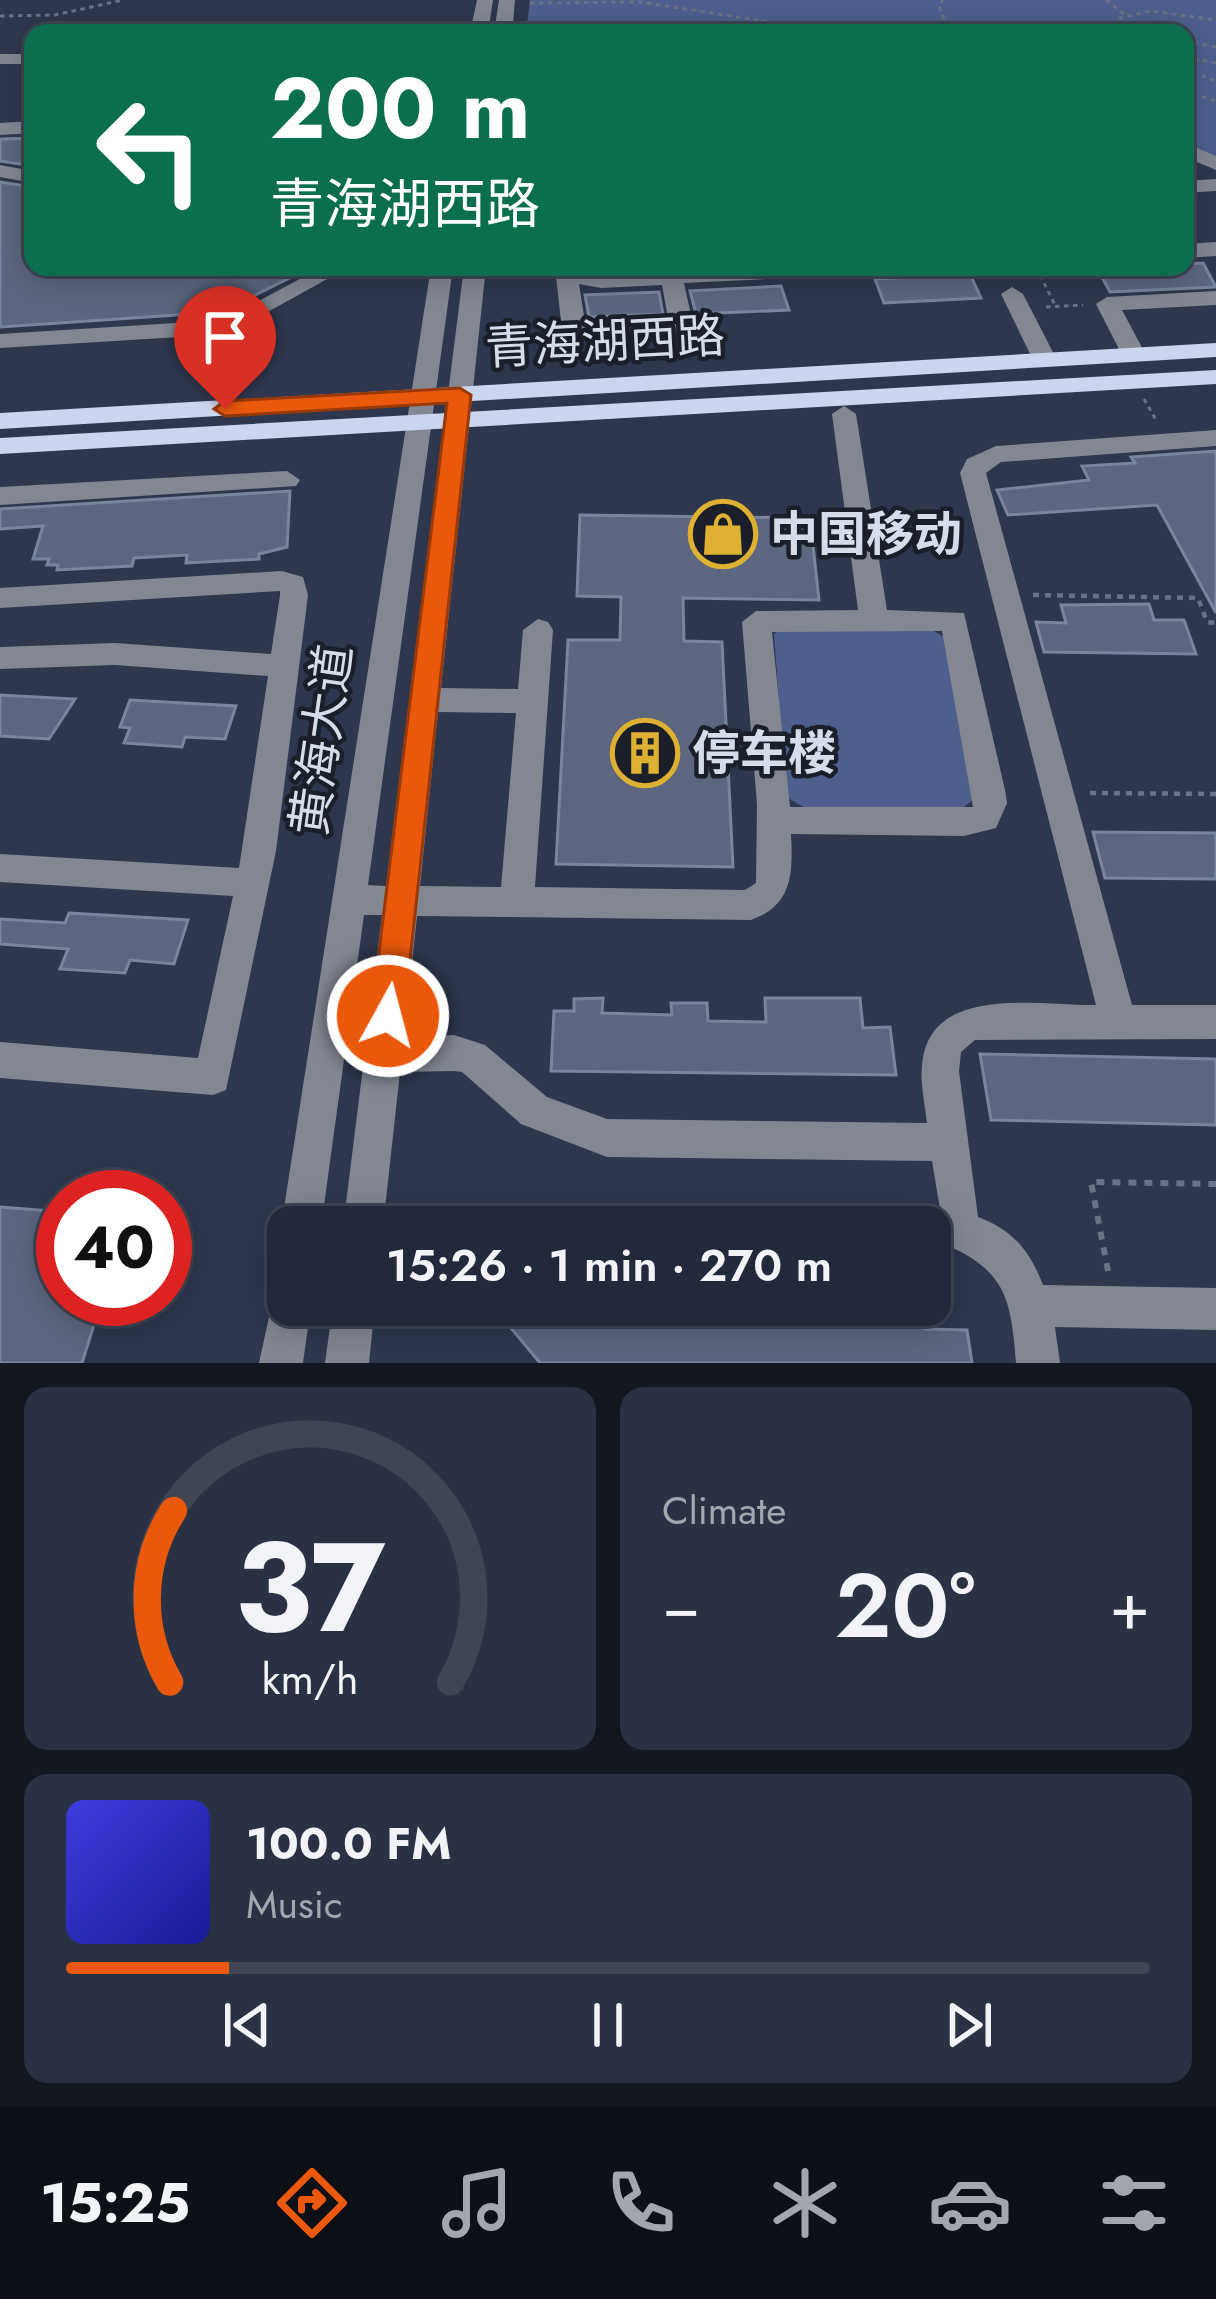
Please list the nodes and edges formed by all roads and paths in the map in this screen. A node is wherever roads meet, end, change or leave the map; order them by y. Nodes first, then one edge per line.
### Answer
1 (92, 0) edge
2 (123, 0) edge
3 (1106, 0) edge
4 (584, 1) edge
5 (507, 2) edge
6 (542, 2) edge
7 (89, 10) junction
8 (1125, 15) junction
9 (0, 16) edge
10 (1216, 20) edge
11 (788, 24) edge
12 (1123, 24) edge
13 (322, 276) edge
14 (441, 276) edge
15 (474, 276) edge
16 (563, 276) edge
17 (586, 276) edge
18 (708, 276) edge
19 (1041, 276) edge
20 (672, 278) junction
21 (1216, 298) edge
22 (1016, 301) joint
23 (1107, 304) junction
24 (1056, 306) junction
25 (0, 340) edge
26 (1216, 350) edge
27 (1134, 355) junction
28 (1045, 360) junction
29 (1216, 376) edge
30 (587, 388) junction
31 (1141, 394) dead end
32 (458, 410) junction
33 (420, 411) junction
34 (844, 414) dead end
35 (592, 416) junction
36 (269, 420) junction
37 (0, 422) edge
38 (1216, 437) edge
39 (1168, 440) junction
40 (0, 446) edge
41 (287, 480) dead end
42 (3, 496) edge
43 (1004, 594) junction
44 (0, 598) edge
45 (874, 619) junction
46 (1216, 622) edge
47 (538, 630) dead end
48 (0, 658) edge
49 (285, 667) junction
50 (424, 700) junction
51 (532, 701) junction
52 (1057, 793) junction
53 (1216, 794) edge
54 (772, 820) junction
55 (0, 868) edge
56 (252, 883) junction
57 (349, 900) junction
58 (401, 900) junction
59 (517, 903) junction
60 (1118, 1022) junction
61 (1216, 1022) edge
62 (383, 1055) junction
63 (0, 1060) edge
64 (949, 1142) junction
65 (1216, 1184) edge
66 (304, 1206) edge
67 (365, 1206) edge
68 (1030, 1306) junction
69 (1114, 1307) junction
70 (1216, 1309) edge
71 (287, 1326) edge
72 (351, 1326) edge
73 (281, 1363) edge
74 (347, 1363) edge
75 (1038, 1363) edge

1 - 7 path
2 - 7 path
3 - 8 path
4 - 6 path
4 - 11 path
5 - 6 path
7 - 9 path
8 - 10 path
8 - 12 path
13 - 25 street
14 - 33 street, 黄海大道
15 - 32 street, 黄海大道
16 - 20 street
17 - 20 street
18 - 20 street
19 - 24 path
21 - 23 street
22 - 24 path
22 - 28 street
23 - 24 path
23 - 27 street
26 - 27 main road, 青海湖西路
27 - 28 main road, 青海湖西路
28 - 30 main road, 青海湖西路
29 - 35 main road, 青海湖西路
30 - 32 main road, 青海湖西路
30 - 35 street
31 - 39 path
32 - 33 main road, 青海湖西路
32 - 35 main road, 青海湖西路
32 - 50 street, 黄海大道
33 - 36 main road, 青海湖西路
33 - 57 street, 黄海大道
34 - 45 street
36 - 37 main road, 青海湖西路
36 - 40 main road, 青海湖西路
38 - 39 street
39 - 43 street
41 - 42 street
43 - 46 path
43 - 52 street
44 - 49 street
45 - 54 street
45 - 54 street
47 - 51 street
48 - 49 street
49 - 56 street
50 - 51 street
50 - 58 street, 黄海大道
51 - 59 street
52 - 53 path
52 - 60 street
54 - 59 street
55 - 56 street
56 - 63 street
57 - 58 street
57 - 66 street, 黄海大道
58 - 59 street
58 - 62 street, 黄海大道
60 - 61 street
60 - 64 street
62 - 64 street
62 - 67 street, 黄海大道
64 - 68 street
65 - 69 path
68 - 69 street
68 - 75 street
69 - 70 street
71 - 73 street
72 - 74 street

